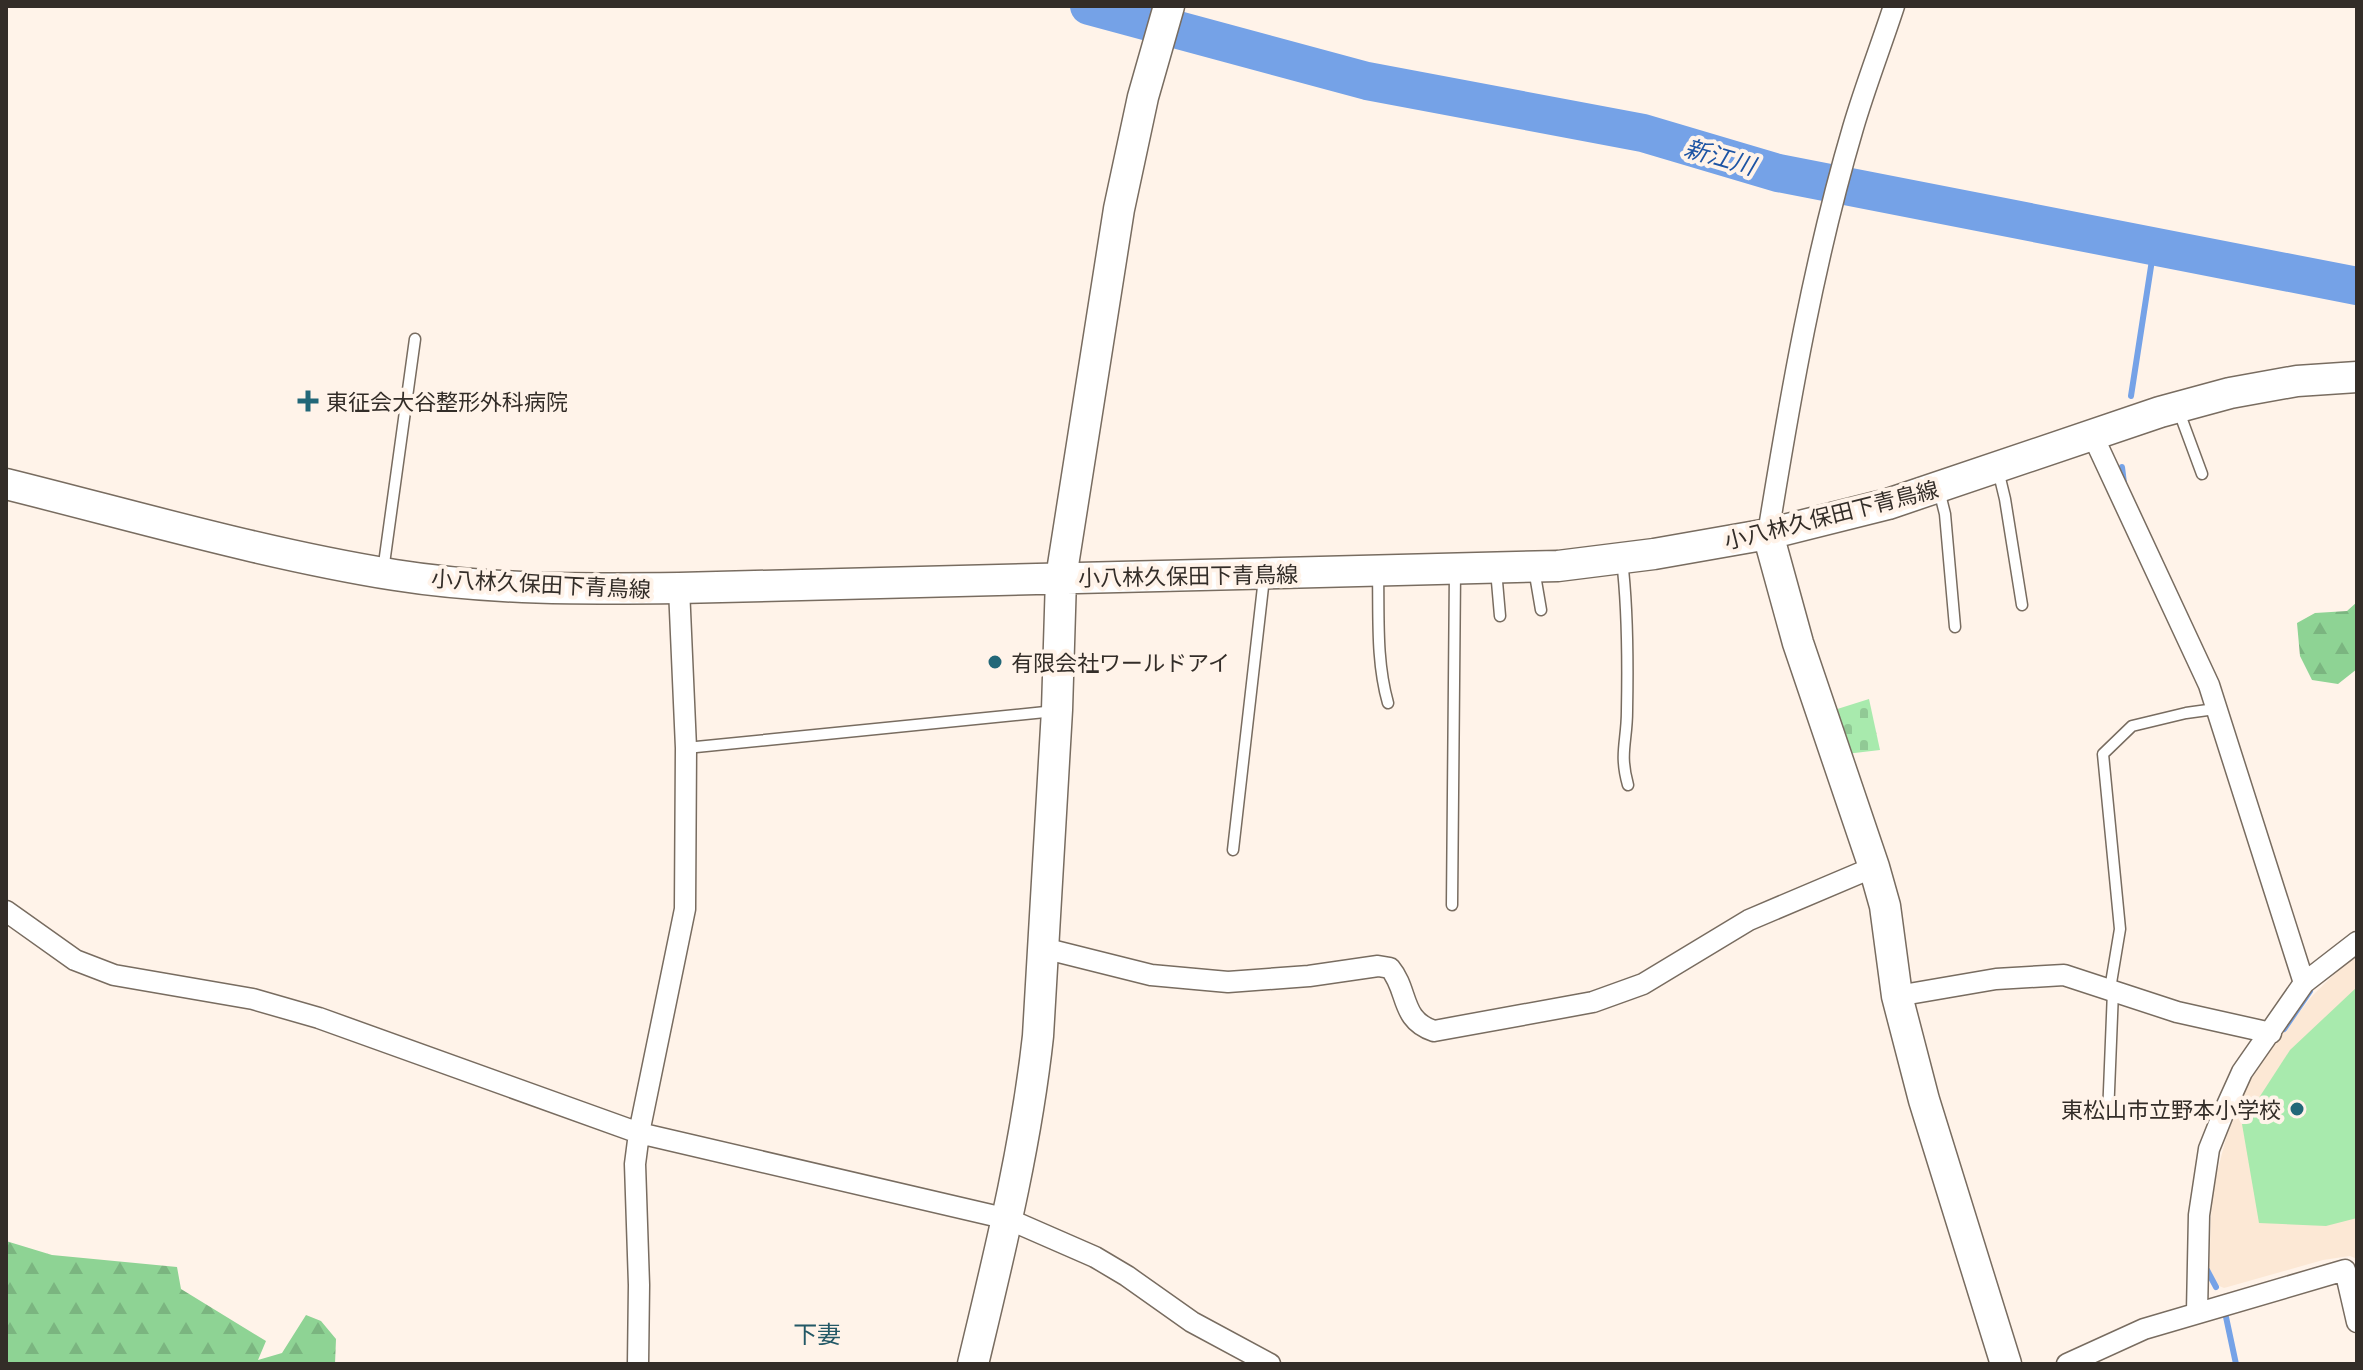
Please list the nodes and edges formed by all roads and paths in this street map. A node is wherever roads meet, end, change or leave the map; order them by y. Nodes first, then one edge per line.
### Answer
1 (1894, 6) edge
2 (1168, 10) edge
3 (415, 339) dead end
4 (2357, 377) edge
5 (2177, 407) junction
6 (2093, 436) junction
7 (1997, 468) junction
8 (2202, 474) dead end
9 (6, 484) edge
10 (1939, 488) junction
11 (1768, 534) junction
12 (1621, 558) junction
13 (1533, 567) junction
14 (1496, 568) junction
15 (1455, 569) junction
16 (1378, 571) junction
17 (383, 573) junction
18 (1265, 574) junction
19 (1061, 578) junction
20 (679, 588) junction
21 (2022, 605) dead end
22 (1541, 610) dead end
23 (1500, 616) dead end
24 (1955, 627) dead end
25 (1388, 703) dead end
26 (2215, 709) junction
27 (1057, 710) junction
28 (686, 748) junction
29 (1628, 785) dead end
30 (1233, 850) dead end
31 (1874, 867) junction
32 (1452, 905) dead end
33 (6, 911) edge
34 (2357, 942) edge
35 (1043, 948) junction
36 (2304, 983) junction
37 (2112, 990) junction
38 (1897, 996) junction
39 (2271, 1033) junction
40 (2108, 1116) dead end
41 (639, 1133) junction
42 (1008, 1219) junction
43 (2197, 1312) junction
44 (2357, 1322) edge
45 (638, 1364) edge
46 (973, 1364) edge
47 (1270, 1364) edge
48 (2006, 1364) edge
49 (2067, 1364) edge

1 - 11 street
2 - 19 main road
3 - 17 lane
4 - 5 main road, 小八林久保田下青鳥線
5 - 6 main road, 小八林久保田下青鳥線
5 - 8 lane
6 - 7 main road, 小八林久保田下青鳥線
6 - 26 street
7 - 10 main road, 小八林久保田下青鳥線
7 - 21 lane
9 - 17 main road, 小八林久保田下青鳥線
10 - 11 main road, 小八林久保田下青鳥線
10 - 24 lane
11 - 12 main road, 小八林久保田下青鳥線
11 - 31 main road
12 - 13 main road, 小八林久保田下青鳥線
12 - 29 lane
13 - 14 main road, 小八林久保田下青鳥線
13 - 22 lane
14 - 15 main road, 小八林久保田下青鳥線
14 - 23 lane
15 - 16 main road, 小八林久保田下青鳥線
15 - 32 lane
16 - 18 main road, 小八林久保田下青鳥線
16 - 25 lane
17 - 20 main road, 小八林久保田下青鳥線
18 - 19 main road, 小八林久保田下青鳥線
18 - 30 lane
19 - 20 main road, 小八林久保田下青鳥線
19 - 27 main road
20 - 28 street
26 - 36 street
26 - 37 lane
27 - 28 lane
27 - 35 main road
28 - 41 street
31 - 35 street
31 - 38 main road
33 - 41 street
34 - 36 street
35 - 42 main road
36 - 39 street
37 - 38 street
37 - 39 street
37 - 40 lane
38 - 48 main road
39 - 43 street
41 - 42 street
41 - 45 street
42 - 46 main road
42 - 47 street
43 - 44 street
43 - 49 street

